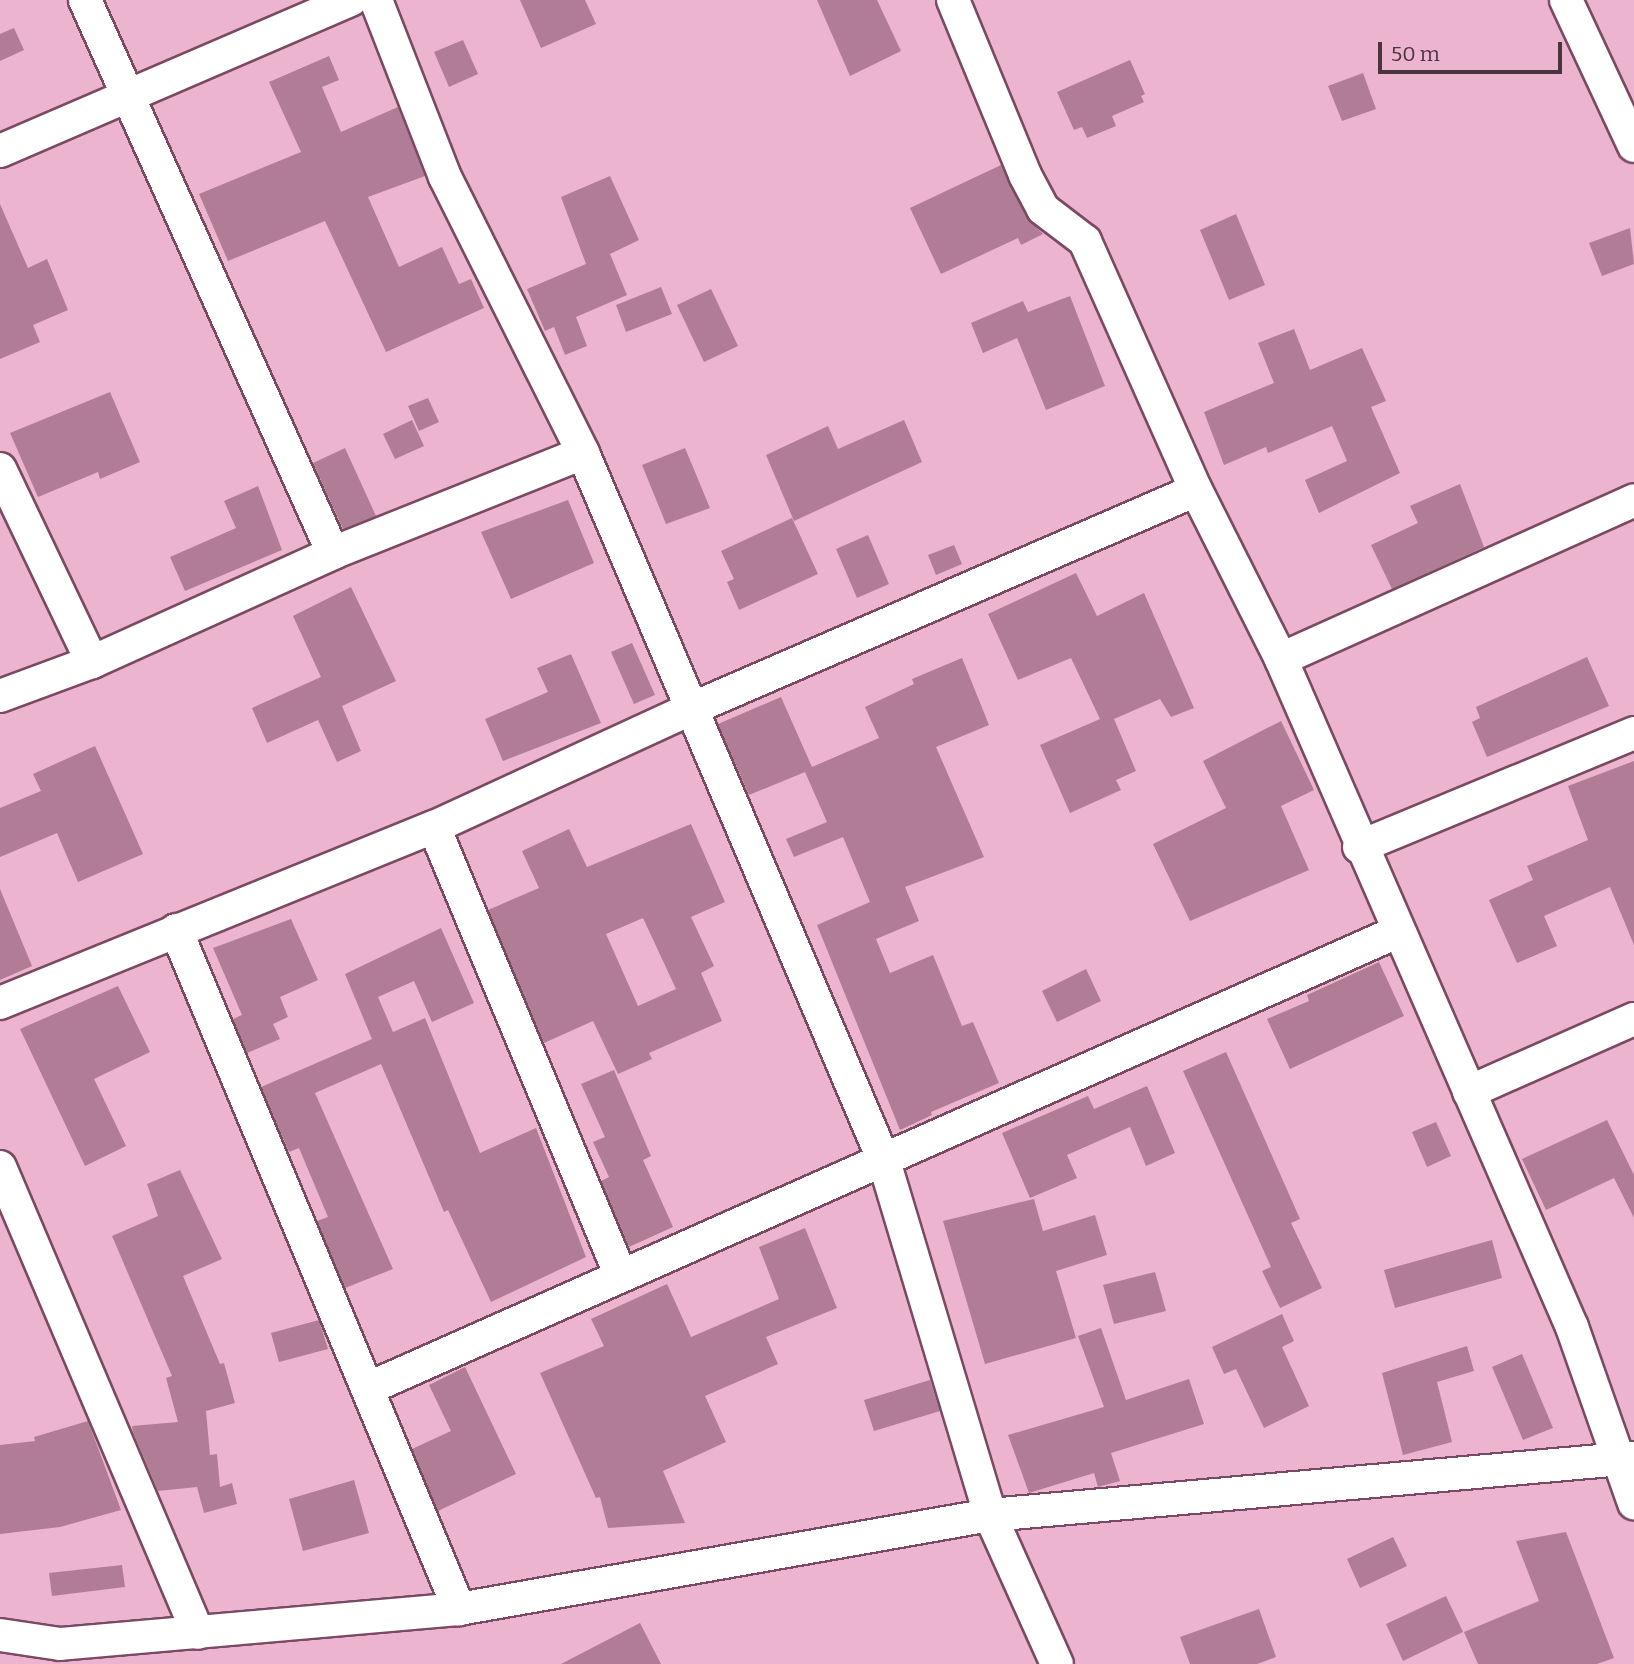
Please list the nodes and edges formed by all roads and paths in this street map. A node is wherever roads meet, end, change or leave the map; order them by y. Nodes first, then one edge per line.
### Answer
1 (85, 0) edge
2 (351, 0) edge
3 (376, 0) edge
4 (953, 0) edge
5 (1566, 0) edge
6 (125, 96) junction
7 (1634, 146) edge
8 (0, 151) edge
9 (583, 453) junction
10 (0, 468) edge
11 (1196, 490) junction
12 (1634, 499) edge
13 (332, 553) junction
14 (1281, 659) junction
15 (92, 662) junction
16 (0, 696) edge
17 (691, 709) junction
18 (1634, 733) edge
19 (434, 827) junction
20 (1359, 847) junction
21 (176, 930) junction
22 (1398, 932) junction
23 (0, 1003) edge
24 (1634, 1019) edge
25 (1469, 1091) junction
26 (884, 1161) junction
27 (0, 1167) edge
28 (621, 1276) junction
29 (369, 1388) junction
30 (1626, 1459) edge
31 (1634, 1503) edge
32 (990, 1515) junction
33 (459, 1609) junction
34 (198, 1633) junction
35 (0, 1635) edge
36 (1057, 1664) edge

1 - 6 street
2 - 6 street
3 - 9 street
4 - 11 street
5 - 7 street
6 - 8 street
6 - 13 street
9 - 13 street
9 - 17 street
10 - 15 street
11 - 14 street
11 - 17 street
12 - 14 street
13 - 15 street
14 - 20 street
15 - 16 street
17 - 19 street
17 - 26 street
18 - 20 street
19 - 21 street
19 - 28 street
20 - 22 street
21 - 23 street
21 - 29 street
22 - 25 street
22 - 26 street
24 - 25 street
25 - 30 street
26 - 28 street
26 - 32 street
27 - 34 street
28 - 29 street
29 - 33 street
30 - 31 street
30 - 32 street
32 - 33 street
32 - 36 street
33 - 34 street
34 - 35 street

